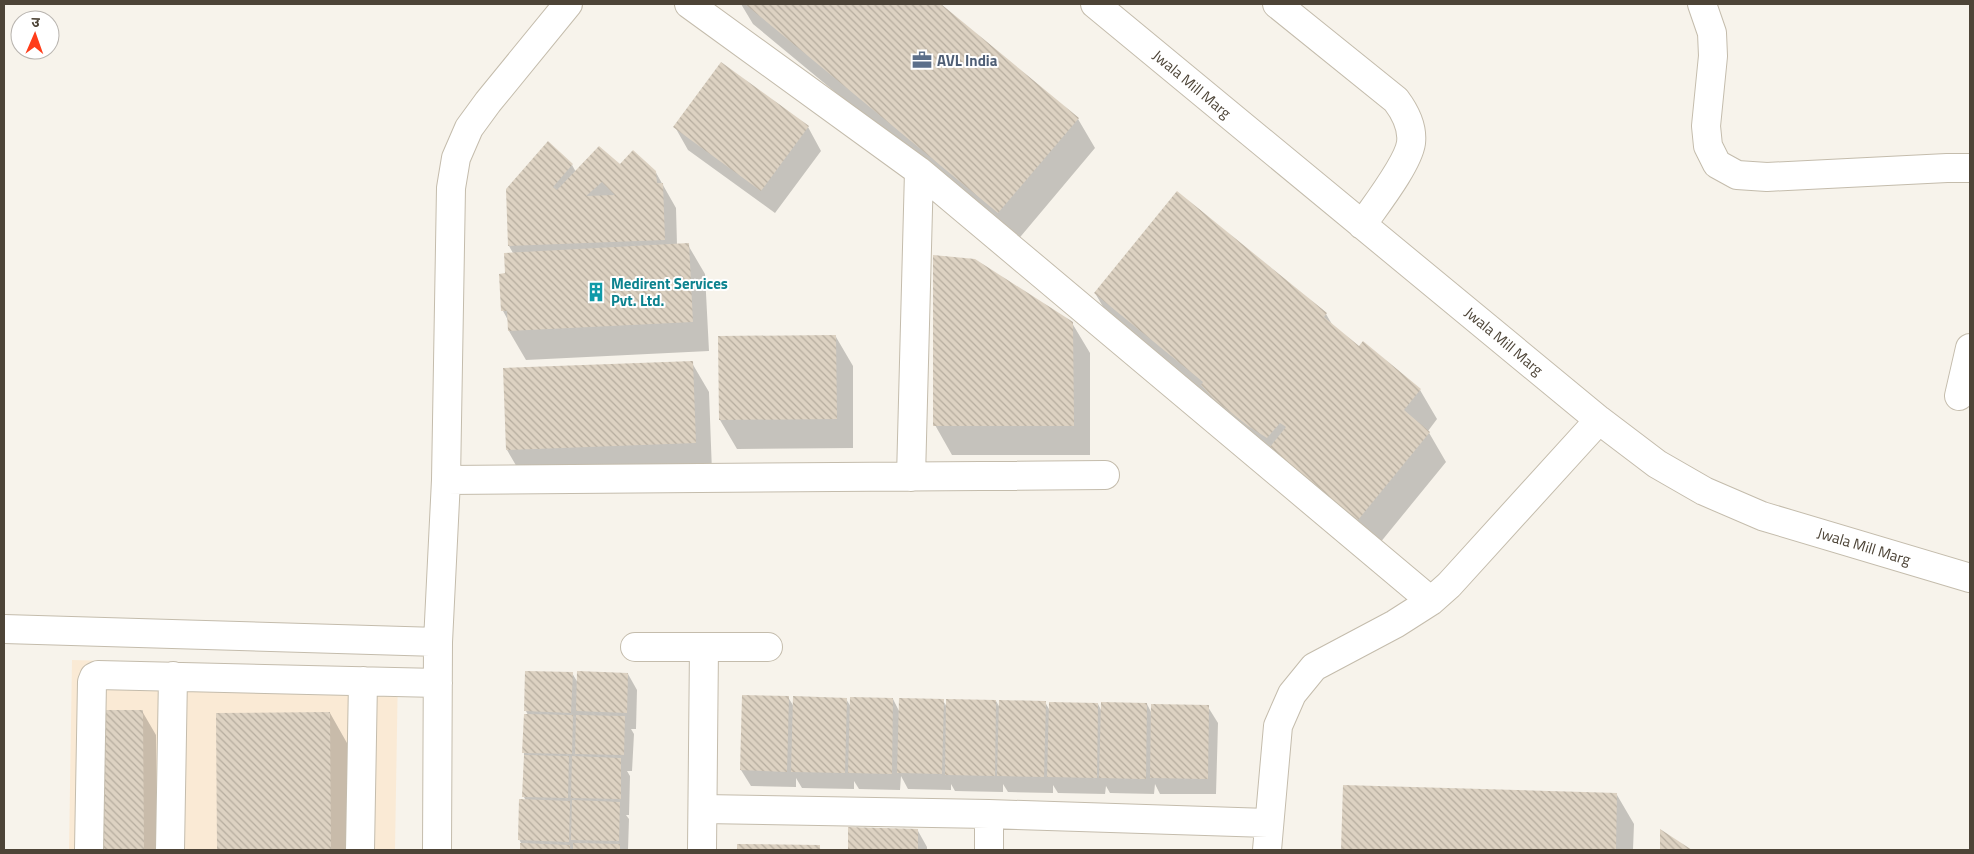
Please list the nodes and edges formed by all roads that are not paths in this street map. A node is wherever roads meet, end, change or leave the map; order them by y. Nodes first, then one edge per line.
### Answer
1 (568, 4) edge
2 (689, 4) edge
3 (1095, 4) edge
4 (1277, 4) edge
5 (1702, 4) edge
6 (1970, 168) edge
7 (919, 171) junction
8 (1362, 224) junction
9 (1970, 348) edge
10 (1959, 396) dead end
11 (1599, 420) junction
12 (1105, 475) dead end
13 (911, 476) junction
14 (446, 480) junction
15 (1970, 578) edge
16 (1431, 601) junction
17 (4, 629) edge
18 (438, 642) junction
19 (635, 647) dead end
20 (704, 647) junction
21 (768, 647) dead end
22 (173, 676) junction
23 (363, 681) junction
24 (438, 683) junction
25 (703, 809) junction
26 (990, 814) junction
27 (1268, 822) junction
28 (89, 850) edge
29 (170, 850) edge
30 (360, 850) edge
31 (437, 850) edge
32 (702, 850) edge
33 (989, 850) edge
34 (1267, 850) edge

1 - 14 street
2 - 7 street
3 - 8 street, Jwala Mill Marg
4 - 8 street
5 - 6 street
7 - 13 street
7 - 16 street
8 - 11 street, Jwala Mill Marg
9 - 10 street
11 - 15 street, Jwala Mill Marg
11 - 16 street
12 - 13 street
13 - 14 street
14 - 18 street
16 - 27 street
17 - 18 street
18 - 24 street
19 - 20 street
20 - 21 street
20 - 25 street
22 - 23 street
22 - 28 street
22 - 29 street
23 - 24 street
23 - 30 street
24 - 31 street
25 - 26 street
25 - 32 street
26 - 27 street
26 - 33 street
27 - 34 street

